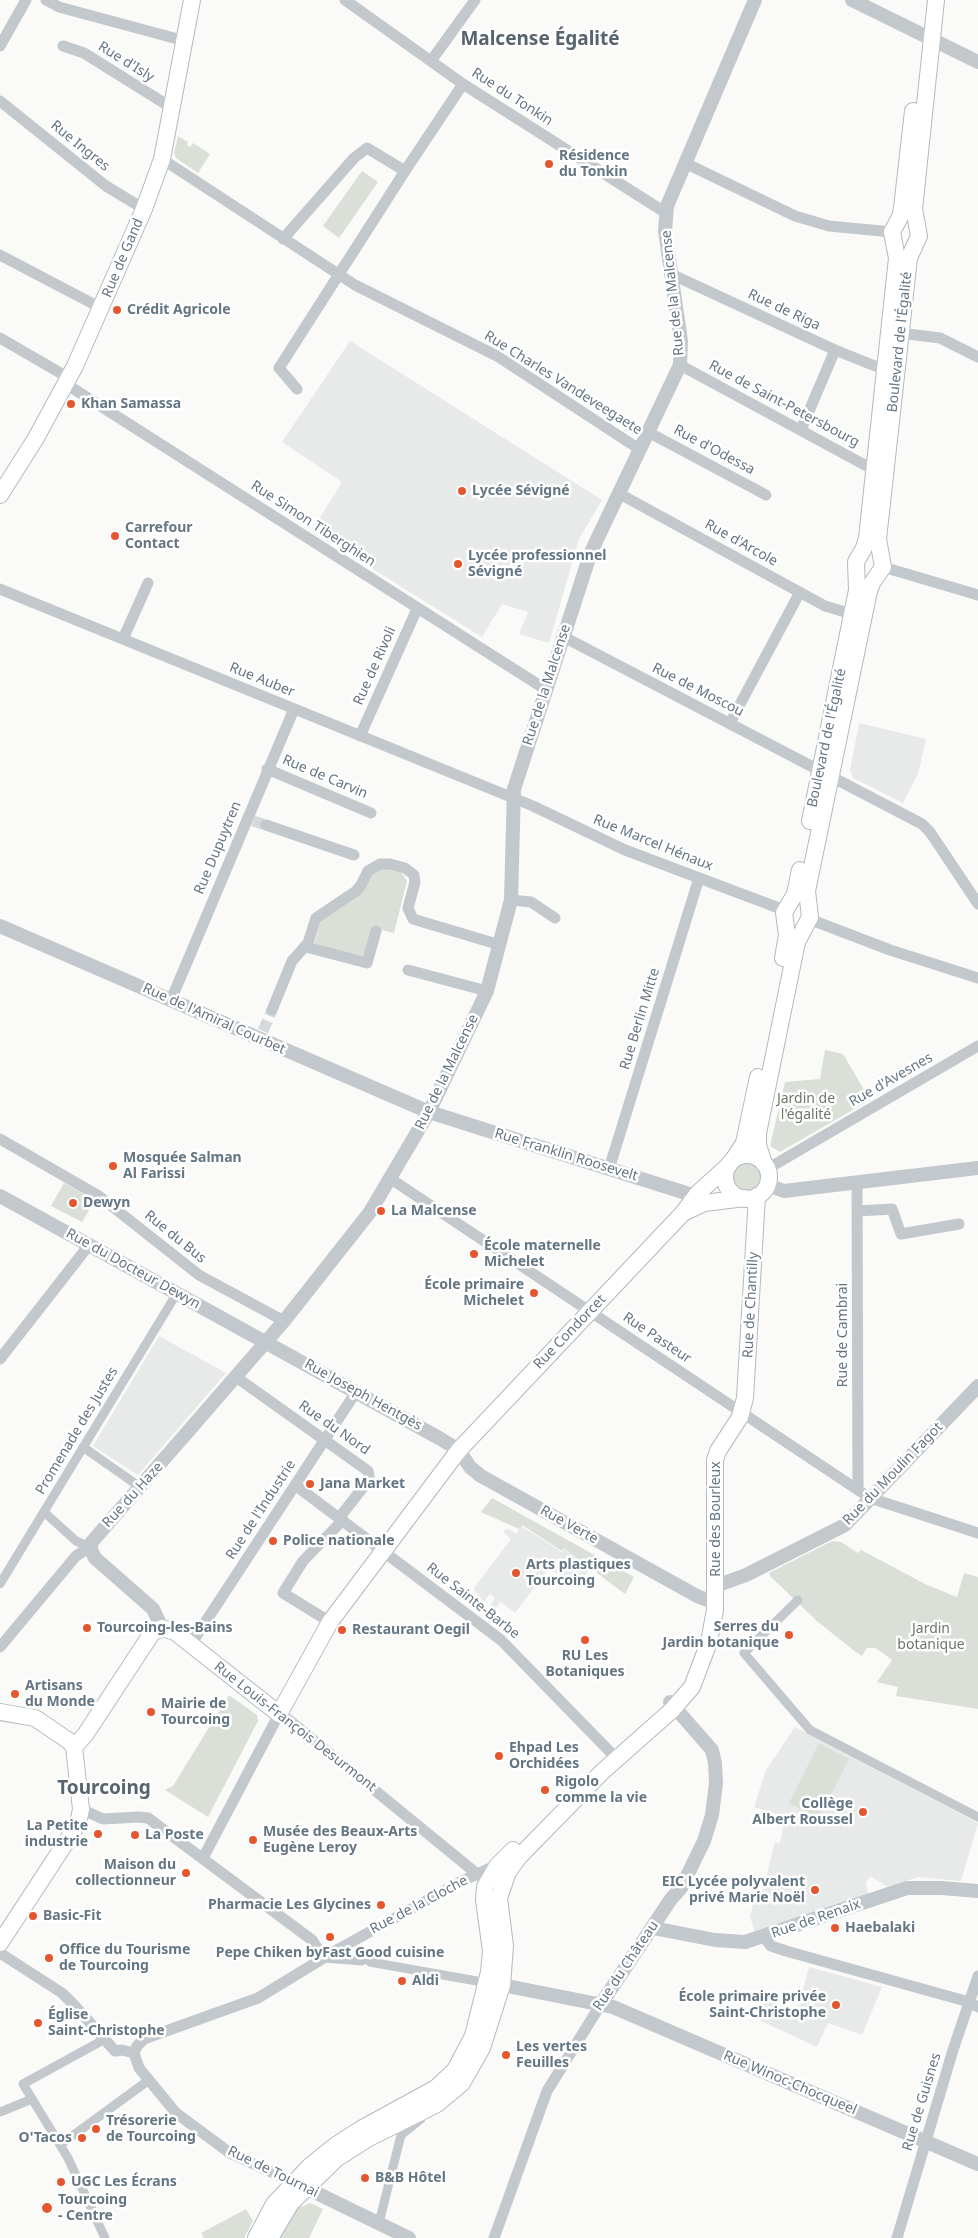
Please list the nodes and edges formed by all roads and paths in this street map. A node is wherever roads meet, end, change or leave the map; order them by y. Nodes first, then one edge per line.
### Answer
1 (26, 0) edge
2 (46, 0) edge
3 (192, 0) edge
4 (345, 0) edge
5 (476, 0) edge
6 (755, 0) edge
7 (852, 0) edge
8 (924, 0) edge
9 (936, 0) edge
10 (926, 37) junction
11 (184, 41) junction
12 (0, 46) edge
13 (63, 46) dead end
14 (431, 61) junction
15 (978, 62) edge
16 (463, 84) junction
17 (0, 101) edge
18 (172, 108) junction
19 (162, 159) junction
20 (685, 162) junction
21 (405, 171) junction
22 (144, 208) junction
23 (666, 213) junction
24 (918, 227) junction
25 (894, 233) junction
26 (283, 239) junction
27 (914, 246) junction
28 (0, 255) edge
29 (338, 274) junction
30 (671, 274) junction
31 (102, 308) junction
32 (900, 333) junction
33 (0, 338) edge
34 (835, 350) junction
35 (978, 357) edge
36 (680, 365) junction
37 (885, 370) junction
38 (67, 381) junction
39 (297, 388) dead end
40 (801, 430) junction
41 (648, 432) junction
42 (639, 449) junction
43 (874, 470) junction
44 (618, 493) junction
45 (766, 494) dead end
46 (0, 495) edge
47 (859, 562) junction
48 (881, 567) junction
49 (148, 583) dead end
50 (0, 589) edge
51 (800, 592) junction
52 (978, 595) edge
53 (417, 609) junction
54 (852, 614) junction
55 (562, 636) junction
56 (123, 639) junction
57 (545, 689) junction
58 (294, 709) junction
59 (730, 723) junction
60 (360, 736) junction
61 (267, 770) junction
62 (826, 773) junction
63 (513, 799) junction
64 (371, 813) dead end
65 (266, 825) tunnel mouth
66 (354, 855) dead end
67 (699, 878) junction
68 (511, 900) junction
69 (978, 904) edge
70 (786, 912) junction
71 (555, 918) dead end
72 (808, 918) junction
73 (0, 926) edge
74 (376, 931) dead end
75 (500, 945) junction
76 (306, 947) junction
77 (408, 970) dead end
78 (978, 978) edge
79 (487, 991) junction
80 (171, 1000) junction
81 (272, 1010) tunnel mouth
82 (978, 1046) edge
83 (429, 1112) junction
84 (0, 1139) edge
85 (731, 1162) junction
86 (978, 1168) edge
87 (609, 1169) junction
88 (767, 1170) junction
89 (391, 1179) junction
90 (857, 1182) junction
91 (0, 1196) edge
92 (751, 1197) junction
93 (698, 1200) junction
94 (858, 1211) junction
95 (959, 1224) dead end
96 (88, 1244) junction
97 (177, 1293) junction
98 (590, 1311) junction
99 (284, 1321) junction
100 (266, 1342) junction
101 (0, 1359) edge
102 (236, 1377) junction
103 (978, 1386) edge
104 (356, 1392) junction
105 (742, 1412) junction
106 (323, 1441) junction
107 (83, 1448) junction
108 (459, 1450) junction
109 (295, 1485) junction
110 (140, 1488) junction
111 (858, 1489) junction
112 (870, 1498) junction
113 (44, 1512) junction
114 (341, 1519) junction
115 (978, 1533) edge
116 (90, 1547) junction
117 (382, 1551) junction
118 (0, 1584) edge
119 (716, 1586) junction
120 (798, 1600) dead end
121 (715, 1603) junction
122 (330, 1622) junction
123 (162, 1628) junction
124 (1, 1644) edge
125 (191, 1644) junction
126 (672, 1705) junction
127 (0, 1712) edge
128 (279, 1714) junction
129 (74, 1747) junction
130 (614, 1755) junction
131 (81, 1810) junction
132 (978, 1817) edge
133 (203, 1858) junction
134 (503, 1869) junction
135 (482, 1878) junction
136 (978, 1891) edge
137 (500, 1911) junction
138 (653, 1928) junction
139 (764, 1937) junction
140 (0, 1943) edge
141 (0, 1953) edge
142 (324, 1958) junction
143 (978, 1976) edge
144 (494, 1984) junction
145 (601, 2004) junction
146 (974, 2004) edge
147 (104, 2039) junction
148 (134, 2053) junction
149 (149, 2080) junction
150 (32, 2100) junction
151 (0, 2112) edge
152 (420, 2114) junction
153 (926, 2141) junction
154 (60, 2145) junction
155 (978, 2164) edge
156 (299, 2185) junction
157 (379, 2223) junction
158 (105, 2238) edge
159 (256, 2238) edge
160 (270, 2238) edge
161 (409, 2238) edge
162 (494, 2238) edge
163 (897, 2238) edge

1 - 12 street
2 - 11 street
3 - 11 main road, Rue de Gand
4 - 14 street, Rue du Tonkin
5 - 14 street
6 - 20 street, Rue de la Malcense
7 - 10 street
8 - 10 main road, Boulevard de l'Égalité
9 - 10 main road, Boulevard de l'Égalité
10 - 15 street
10 - 24 main road, Boulevard de l'Égalité
10 - 25 main road, Boulevard de l'Égalité
11 - 18 main road, Rue de Gand
13 - 18 street, Rue d'Isly
14 - 16 street, Rue du Tonkin
16 - 21 street
16 - 23 street, Rue du Tonkin
17 - 22 street, Rue Ingres
18 - 19 main road, Rue de Gand
19 - 22 main road, Rue de Gand
19 - 26 street, Rue Charles Vandeveegaete
20 - 23 street, Rue de la Malcense
20 - 25 street
21 - 26 street
21 - 29 street
22 - 31 main road, Rue de Gand
23 - 30 street, Rue de la Malcense
24 - 25 main road
24 - 27 main road
25 - 27 main road
25 - 37 main road, Boulevard de l'Égalité
26 - 29 street, Rue Charles Vandeveegaete
27 - 32 main road, Boulevard de l'Égalité
28 - 31 street
29 - 39 street
29 - 42 street, Rue Charles Vandeveegaete
30 - 34 street, Rue de Riga
30 - 36 street, Rue de la Malcense
31 - 38 main road, Rue de Gand
32 - 35 street
32 - 48 main road, Boulevard de l'Égalité
33 - 38 street, Rue Simon Tiberghien
34 - 37 street, Rue de Riga
34 - 40 street
36 - 40 street, Rue de Saint-Petersbourg
36 - 41 street, Rue de la Malcense
37 - 43 main road, Boulevard de l'Égalité
38 - 46 main road, Rue de Gand
38 - 53 street, Rue Simon Tiberghien
40 - 43 street, Rue de Saint-Petersbourg
41 - 42 street, Rue de la Malcense
41 - 45 street, Rue d'Odessa
42 - 44 street, Rue de la Malcense
43 - 47 main road, Boulevard de l'Égalité
44 - 51 street, Rue d'Arcole
44 - 55 street, Rue de la Malcense
47 - 48 main road
47 - 48 main road
47 - 54 main road, Boulevard de l'Égalité
48 - 52 street
48 - 62 main road, Boulevard de l'Égalité
49 - 56 street
50 - 56 street, Rue Auber
51 - 54 street, Rue d'Arcole
51 - 59 street
53 - 57 street, Rue Simon Tiberghien
53 - 60 street, Rue de Rivoli
54 - 62 main road, Boulevard de l'Égalité
55 - 57 street, Rue de la Malcense
55 - 59 street, Rue de Moscou
56 - 58 street, Rue Auber
57 - 63 street, Rue de la Malcense
58 - 60 street, Rue Auber
58 - 61 street, Rue Dupuytren
59 - 62 street, Rue de Moscou
60 - 63 street, Rue Auber
61 - 64 street, Rue de Carvin
61 - 80 street, Rue Dupuytren
62 - 69 street, Rue de Moscou
62 - 70 main road, Boulevard de l'Égalité
62 - 72 main road, Boulevard de l'Égalité
63 - 67 street, Rue Marcel Hénaux
63 - 68 street, Rue de la Malcense
65 - 66 street
67 - 70 street, Rue Marcel Hénaux
67 - 87 street, Rue Berlin Mitte
68 - 71 street
68 - 75 street, Rue de la Malcense
70 - 72 main road
70 - 72 main road
70 - 85 main road, Boulevard de l'Égalité
72 - 78 street
72 - 88 main road, Boulevard de l'Égalité
73 - 80 street, Rue de l'Amiral Courbet
74 - 76 street
75 - 76 street
75 - 79 street, Rue de la Malcense
76 - 81 street
77 - 79 street
79 - 83 street, Rue de la Malcense
80 - 83 street, Rue de l'Amiral Courbet
82 - 88 street, Rue d'Avesnes
83 - 87 street, Rue Franklin Roosevelt
83 - 89 street, Rue de la Malcense
84 - 99 street, Rue du Bus
85 - 88 main road
85 - 92 main road
85 - 93 main road, Rue Condorcet
86 - 90 street
87 - 93 street, Rue Franklin Roosevelt
88 - 90 street
88 - 92 main road
89 - 98 street, Rue Pasteur
89 - 99 street, Rue de la Malcense
90 - 94 street, Rue de Cambrai
91 - 96 street, Rue du Docteur Dewyn
92 - 93 main road
92 - 105 main road, Rue de Chantilly
93 - 98 main road, Rue Condorcet
94 - 95 street
94 - 111 street, Rue de Cambrai
96 - 97 street, Rue du Docteur Dewyn
96 - 101 street
97 - 100 street, Rue du Docteur Dewyn
97 - 107 street, Promenade des Justes
98 - 105 street, Rue Pasteur
98 - 108 main road, Rue Condorcet
99 - 100 street, Rue de la Malcense
100 - 102 street, Rue du Haze
100 - 104 street, Rue Joseph Hentgès
102 - 106 street, Rue du Nord
102 - 110 street, Rue du Haze
103 - 112 street, Rue du Moulin Fagot
104 - 106 street, Rue de l'Industrie
104 - 108 street, Rue Joseph Hentgès
105 - 111 street, Rue Pasteur
105 - 119 main road, Rue des Bourleux
106 - 109 street, Rue de l'Industrie
106 - 114 street, Rue du Nord
107 - 110 street
107 - 113 street, Promenade des Justes
108 - 117 main road, Rue Condorcet
108 - 121 street, Rue Verte
109 - 114 street, Rue Sainte-Barbe
109 - 125 street, Rue de l'Industrie
110 - 116 street, Rue du Haze
111 - 112 street, Rue Pasteur
112 - 115 street, Rue Pasteur
112 - 119 street, Rue du Moulin Fagot
113 - 116 street
113 - 118 street, Promenade des Justes
114 - 117 street, Rue Sainte-Barbe
114 - 122 street
116 - 123 street
116 - 124 street, Rue du Haze
117 - 122 main road, Rue Condorcet
117 - 130 street, Rue Sainte-Barbe
119 - 121 main road, Rue des Bourleux
120 - 132 street
121 - 126 main road
122 - 128 main road, Rue Condorcet
123 - 125 main road, Rue Louis-François Desurmont
123 - 129 main road
125 - 128 main road, Rue Louis-François Desurmont
126 - 130 main road
126 - 138 street, Rue du Château
127 - 129 main road
128 - 133 street
128 - 135 street, Rue Louis-François Desurmont
129 - 131 main road
130 - 134 main road
131 - 133 street
131 - 140 main road
133 - 142 street
134 - 135 main road
134 - 137 main road
135 - 137 street, Rue Louis-François Desurmont
135 - 142 street, Rue de la Cloche
135 - 144 main road
136 - 139 street, Rue de Renaix
137 - 144 main road
138 - 139 street, Rue de Renaix
138 - 145 street, Rue du Château
139 - 146 street
141 - 147 street
142 - 144 street
142 - 148 street, Rue de la Cloche
143 - 146 street, Rue de Guisnes
144 - 145 street, Rue Winoc-Chocqueel
144 - 152 main road
144 - 156 main road
145 - 153 street, Rue Winoc-Chocqueel
145 - 162 street, Rue du Château
146 - 153 street, Rue de Guisnes
147 - 148 street
147 - 150 street
148 - 149 street, Rue de Tournai
149 - 154 street
149 - 156 street, Rue de Tournai
150 - 151 street
150 - 154 street
152 - 156 main road
152 - 157 street
153 - 155 street, Rue Winoc-Chocqueel
153 - 163 street, Rue de Guisnes
154 - 158 street
156 - 157 street, Rue de Tournai
156 - 159 main road
156 - 160 main road
157 - 161 street, Rue de Tournai

